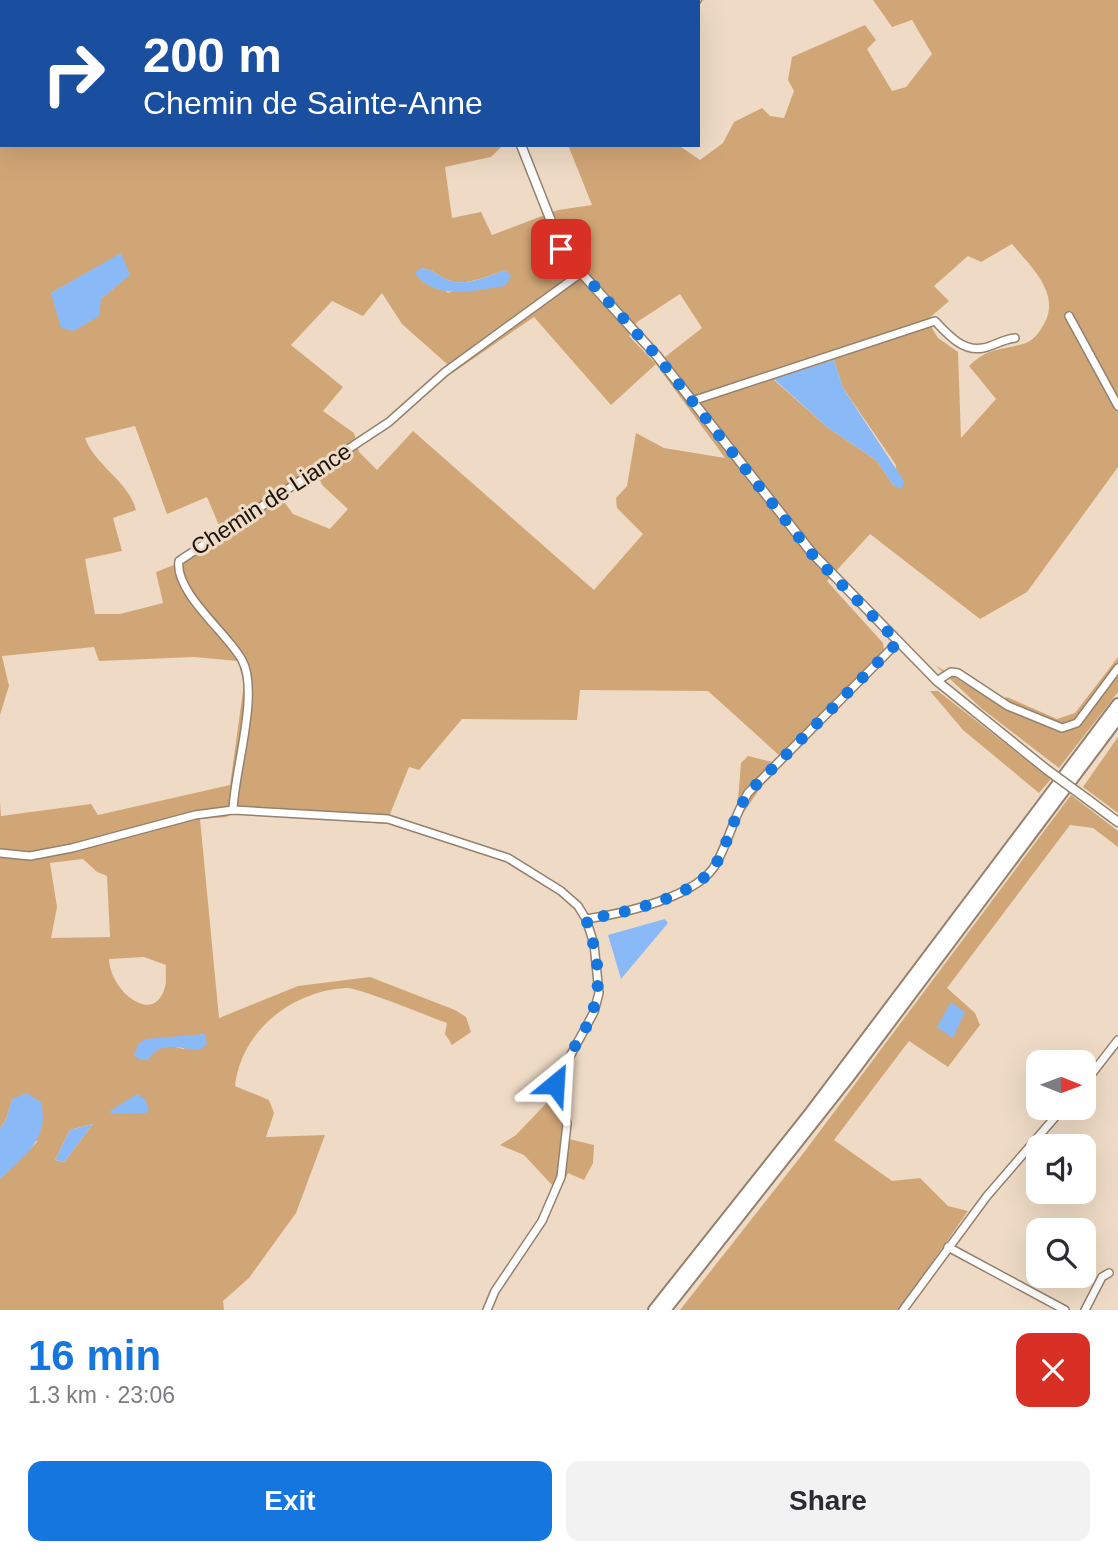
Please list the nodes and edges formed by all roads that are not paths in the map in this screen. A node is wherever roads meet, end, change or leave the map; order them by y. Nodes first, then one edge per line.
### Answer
1 (522, 147) edge
2 (581, 273) junction
3 (1069, 316) dead end
4 (1016, 338) dead end
5 (692, 401) junction
6 (1118, 406) edge
7 (898, 642) junction
8 (1118, 668) edge
9 (937, 681) junction
10 (1118, 704) edge
11 (1118, 718) edge
12 (233, 810) junction
13 (1118, 822) edge
14 (0, 853) edge
15 (586, 919) junction
16 (1118, 1040) edge
17 (1096, 1068) edge
18 (1053, 1120) edge
19 (948, 1247) junction
20 (1110, 1273) dead end
21 (487, 1310) edge
22 (654, 1310) edge
23 (665, 1310) edge
24 (903, 1310) edge
25 (1065, 1310) edge
26 (1085, 1310) edge

1 - 2 street
2 - 5 street
2 - 12 street, Chemin de Liance
3 - 6 street
4 - 5 street
5 - 7 street
7 - 9 street
7 - 15 street
8 - 9 street
9 - 13 street, bridge
10 - 22 highway
11 - 23 highway
12 - 14 street
12 - 15 street
15 - 21 street
16 - 17 street
18 - 19 street
19 - 24 street
19 - 25 street
20 - 26 street

